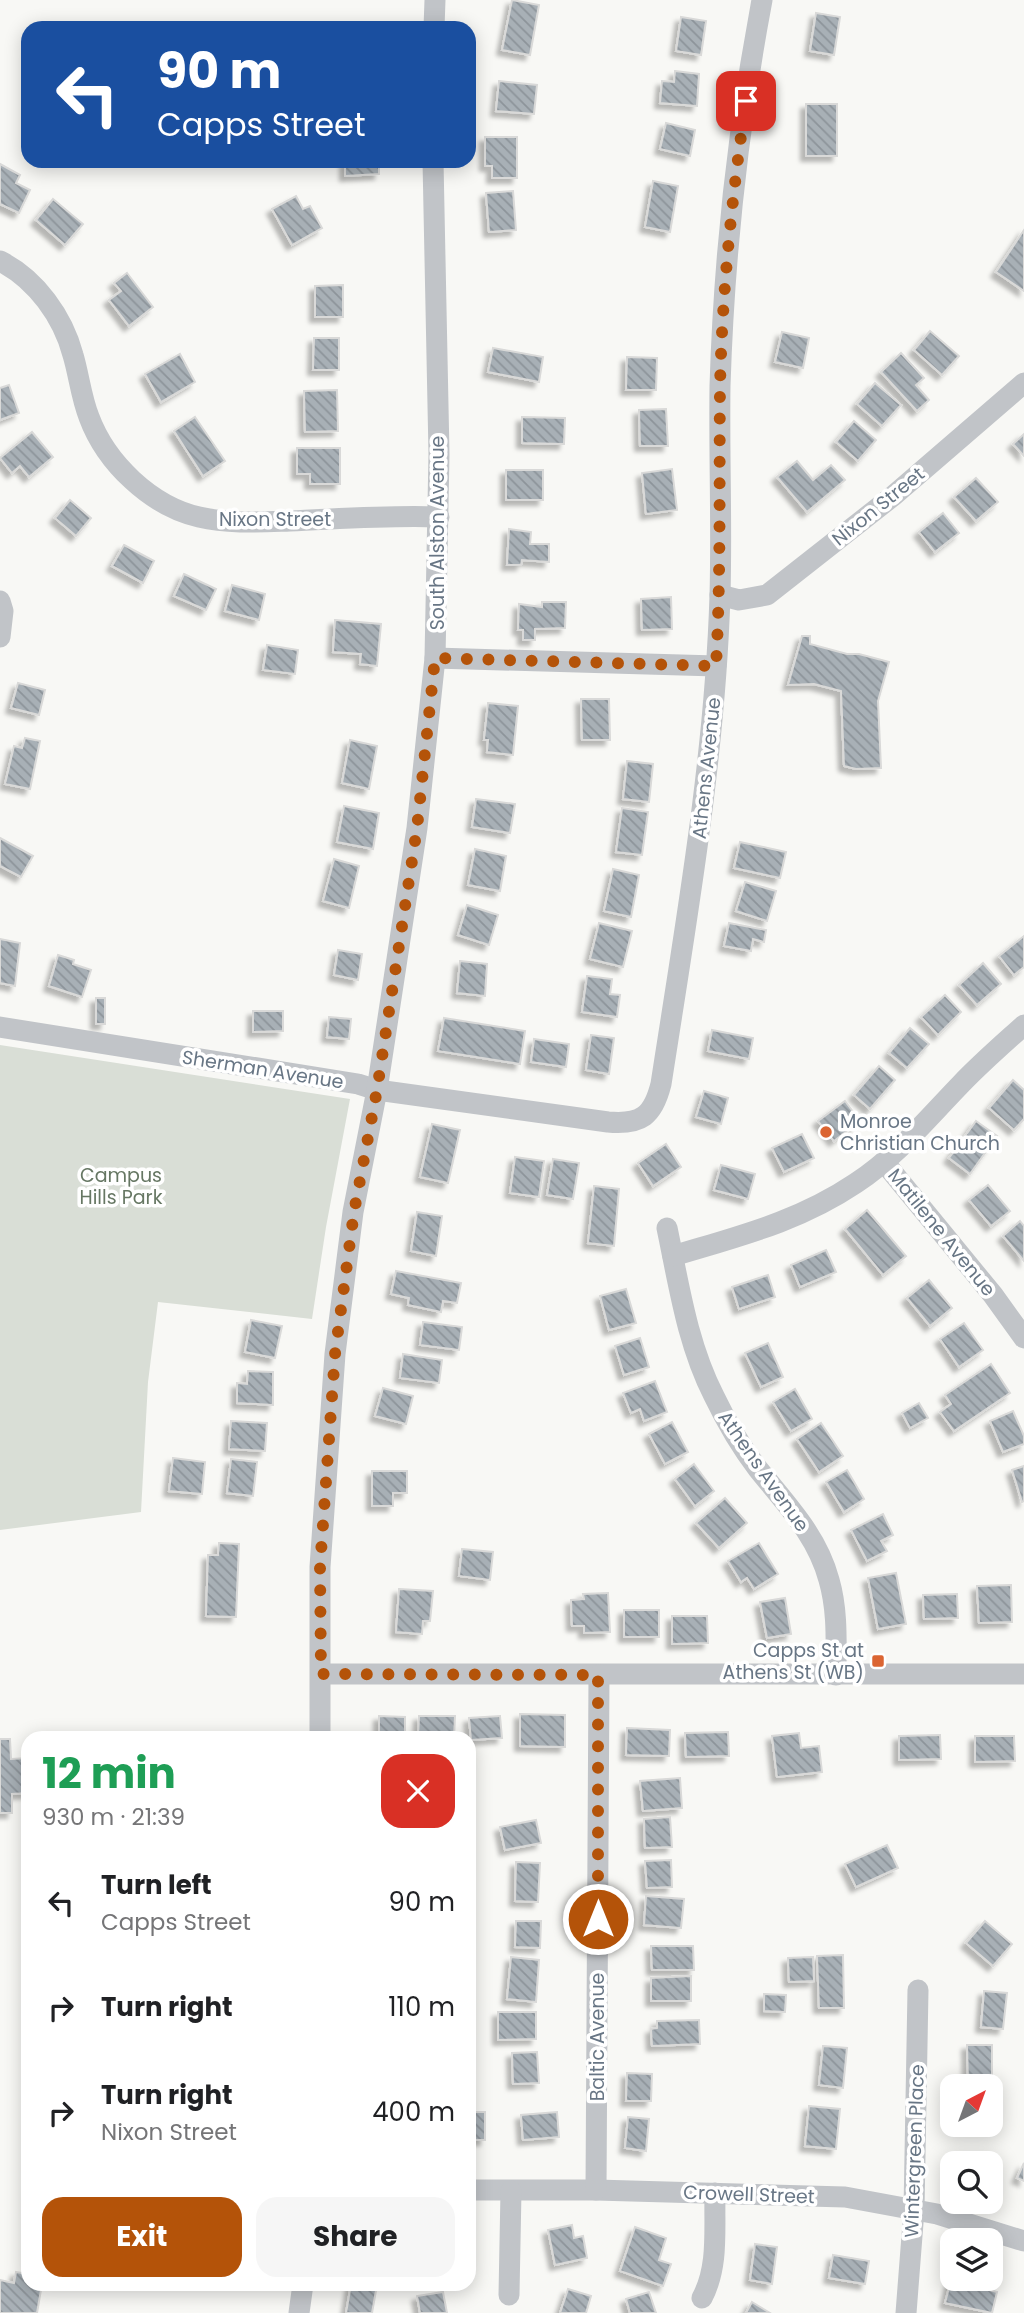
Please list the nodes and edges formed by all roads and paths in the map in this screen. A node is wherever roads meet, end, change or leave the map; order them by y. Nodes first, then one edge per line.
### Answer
1 (435, 0) edge
2 (762, 0) edge
3 (434, 21) edge
4 (433, 168) edge
5 (0, 261) edge
6 (1024, 383) edge
7 (439, 517) junction
8 (720, 595) junction
9 (0, 601) edge
10 (0, 637) edge
11 (435, 658) junction
12 (716, 666) junction
13 (1024, 1025) edge
14 (0, 1027) edge
15 (377, 1090) junction
16 (649, 1114) joint
17 (884, 1161) junction
18 (667, 1227) dead end
19 (673, 1256) junction
20 (1024, 1338) edge
21 (321, 1674) junction
22 (598, 1675) junction
23 (836, 1675) junction
24 (1024, 1675) edge
25 (320, 1731) edge
26 (918, 1990) dead end
27 (476, 2190) edge
28 (596, 2190) junction
29 (511, 2191) junction
30 (715, 2193) junction
31 (914, 2210) junction
32 (1024, 2241) edge
33 (302, 2291) edge
34 (509, 2295) dead end
35 (702, 2298) dead end
36 (299, 2313) edge
37 (906, 2313) edge

1 - 3 street
2 - 8 street, Athens Avenue
4 - 7 street, South Alston Avenue
5 - 7 street, Nixon Street
6 - 8 street, Nixon Street
7 - 11 street, South Alston Avenue
8 - 12 street, Athens Avenue
9 - 10 street
11 - 12 street
11 - 15 street, South Alston Avenue
12 - 16 street, Athens Avenue
13 - 17 street
14 - 15 street, Sherman Avenue
15 - 16 street, Sherman Avenue
15 - 21 street, South Alston Avenue
17 - 19 street
17 - 20 street, Matilene Avenue
18 - 19 street, Athens Avenue
19 - 23 street, Athens Avenue
21 - 22 street
21 - 25 street, South Alston Avenue
22 - 23 street
22 - 28 street, Baltic Avenue
23 - 24 street
26 - 31 street, Wintergreen Place
27 - 29 street, Crowell Street
28 - 29 street, Crowell Street
28 - 30 street, Crowell Street
29 - 34 street
30 - 31 street, Crowell Street
30 - 35 street
31 - 32 street, Crowell Street
31 - 37 street, Wintergreen Place
33 - 36 street

